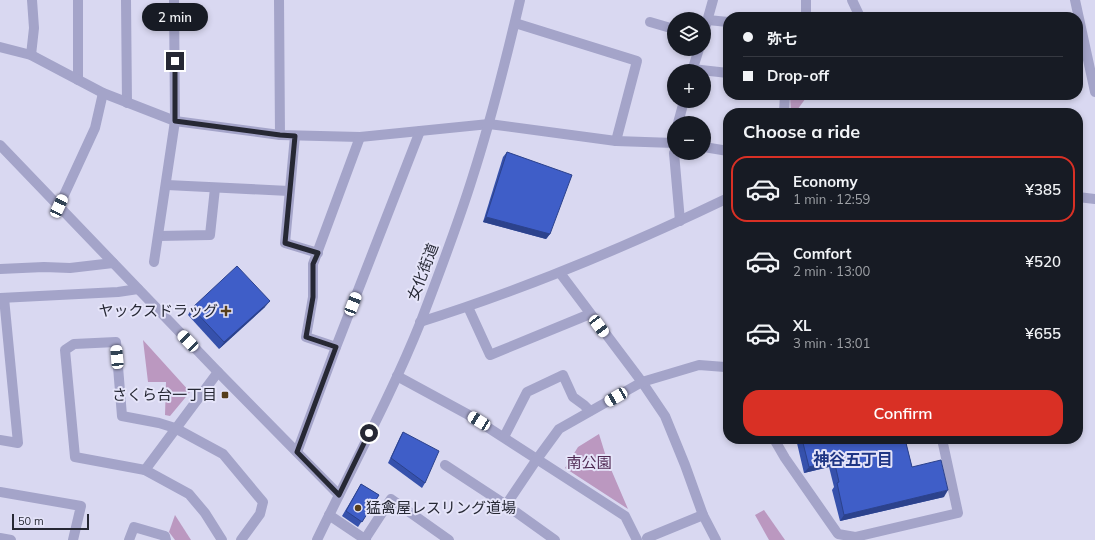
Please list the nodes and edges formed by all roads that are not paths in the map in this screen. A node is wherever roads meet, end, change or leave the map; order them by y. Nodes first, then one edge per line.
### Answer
1 (32, 0) edge
2 (78, 0) edge
3 (126, 0) edge
4 (174, 0) edge
5 (279, 0) edge
6 (520, 0) edge
7 (713, 0) edge
8 (806, 0) edge
9 (1075, 0) edge
10 (855, 1) edge
11 (710, 12) edge
12 (806, 12) edge
13 (858, 12) edge
14 (1078, 12) edge
15 (711, 20) edge
16 (650, 22) dead end
17 (723, 22) edge
18 (515, 23) junction
19 (667, 26) edge
20 (1083, 35) edge
21 (0, 47) edge
22 (31, 55) junction
23 (711, 72) edge
24 (723, 73) edge
25 (78, 80) junction
26 (1095, 88) edge
27 (103, 93) junction
28 (127, 103) junction
29 (175, 121) junction
30 (489, 124) junction
31 (420, 131) junction
32 (280, 135) junction
33 (295, 136) junction
34 (360, 137) junction
35 (616, 142) junction
36 (0, 145) edge
37 (667, 146) edge
38 (711, 148) edge
39 (723, 149) edge
40 (675, 160) edge
41 (167, 185) junction
42 (215, 188) junction
43 (290, 191) junction
44 (1083, 198) edge
45 (1095, 199) edge
46 (723, 200) edge
47 (59, 206) junction
48 (680, 221) junction
49 (158, 236) junction
50 (318, 253) junction
51 (154, 262) dead end
52 (113, 263) junction
53 (0, 269) edge
54 (560, 273) junction
55 (138, 289) junction
56 (2, 298) edge
57 (468, 307) junction
58 (590, 314) junction
59 (420, 322) junction
60 (336, 347) junction
61 (723, 367) edge
62 (218, 372) junction
63 (397, 376) junction
64 (642, 382) junction
65 (590, 411) junction
66 (175, 428) junction
67 (504, 436) junction
68 (0, 440) edge
69 (777, 444) edge
70 (943, 444) edge
71 (297, 452) junction
72 (537, 459) junction
73 (445, 465) dead end
74 (145, 470) junction
75 (0, 492) edge
76 (339, 495) junction
77 (506, 505) junction
78 (329, 515) junction
79 (703, 515) junction
80 (0, 538) edge
81 (11, 540) edge
82 (73, 540) edge
83 (129, 540) edge
84 (166, 540) edge
85 (222, 540) edge
86 (241, 540) edge
87 (317, 540) edge
88 (366, 540) edge
89 (449, 540) edge
90 (555, 540) edge
91 (637, 540) edge
92 (648, 540) edge
93 (716, 540) edge

1 - 22 street
2 - 25 street
3 - 28 street
4 - 29 street
5 - 32 street
6 - 18 street, 女化街道
7 - 11 street
8 - 12 street
9 - 14 street
10 - 13 street
15 - 17 street
16 - 19 street
18 - 30 street, 女化街道
18 - 35 street
20 - 26 street
21 - 22 street
22 - 25 street
23 - 24 street
25 - 27 street
27 - 28 street
27 - 47 street
28 - 29 street
29 - 32 street
29 - 41 street
30 - 31 street
30 - 35 street
30 - 59 street, 女化街道
31 - 34 street
31 - 60 street
32 - 33 street
33 - 34 street
33 - 43 street
34 - 50 street
35 - 37 street
36 - 47 street
38 - 39 street
40 - 48 street
41 - 42 street
41 - 49 street
42 - 43 street
42 - 49 street
43 - 50 street
44 - 45 street
46 - 48 street
47 - 52 street
48 - 54 street
49 - 51 street
50 - 60 street
52 - 53 street
52 - 55 street
54 - 57 street
54 - 58 street
55 - 56 street
55 - 62 street
56 - 68 street
57 - 58 street
57 - 59 street
58 - 64 street
59 - 63 street, 女化街道
60 - 71 street
61 - 64 street
62 - 66 street
62 - 71 street
63 - 67 street
63 - 76 street, 女化街道
64 - 65 street
64 - 79 street
65 - 67 street
65 - 72 street
66 - 74 street
66 - 74 street
66 - 86 street
67 - 72 street
69 - 70 street
71 - 76 street
72 - 77 street
72 - 91 street
73 - 77 street
74 - 85 street
75 - 82 street
76 - 78 street, 女化街道
77 - 90 street
78 - 87 street, 女化街道
78 - 88 street
79 - 92 street
79 - 93 street
80 - 81 street
83 - 84 street
88 - 89 street

